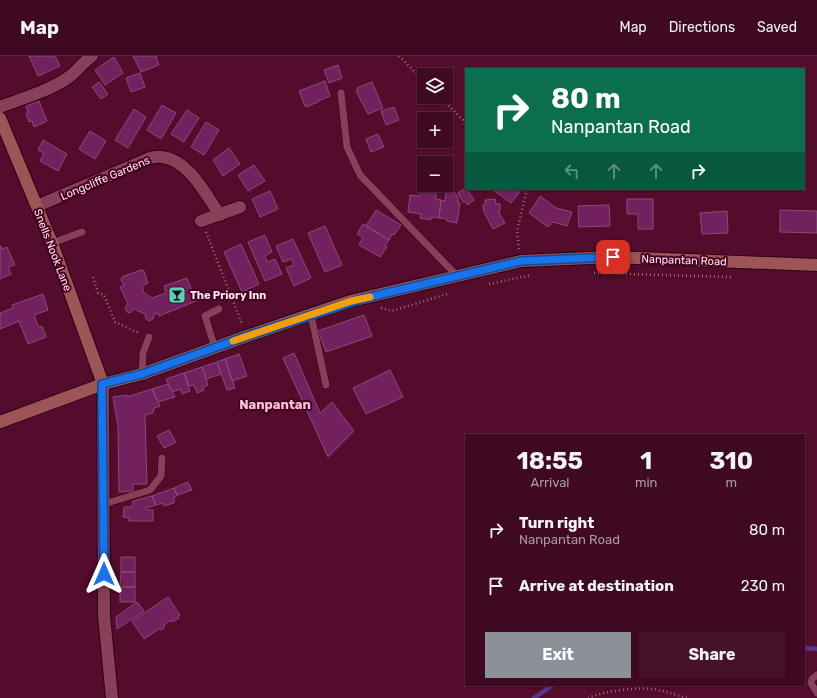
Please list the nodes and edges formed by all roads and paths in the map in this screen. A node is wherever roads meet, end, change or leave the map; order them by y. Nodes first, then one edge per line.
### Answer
1 (92, 56) edge
2 (399, 56) edge
3 (417, 74) edge
4 (341, 93) dead end
5 (447, 104) edge
6 (0, 107) edge
7 (0, 118) edge
8 (465, 125) edge
9 (527, 190) edge
10 (37, 206) junction
11 (240, 207) dead end
12 (220, 214) junction
13 (201, 221) joint
14 (82, 232) dead end
15 (52, 243) junction
16 (521, 261) junction
17 (817, 265) edge
18 (588, 273) dead end
19 (534, 275) dead end
20 (458, 276) junction
21 (738, 277) dead end
22 (93, 278) dead end
23 (488, 284) dead end
24 (450, 293) dead end
25 (378, 307) dead end
26 (219, 309) dead end
27 (311, 315) junction
28 (247, 336) junction
29 (149, 337) joint
30 (215, 348) junction
31 (142, 374) junction
32 (102, 384) junction
33 (326, 384) dead end
34 (0, 422) edge
35 (162, 458) dead end
36 (104, 504) junction
37 (817, 675) edge
38 (817, 693) edge
39 (112, 698) edge
40 (588, 698) edge
41 (687, 698) edge

1 - 6 street
2 - 3 path
4 - 20 lane
5 - 8 path
7 - 10 street, Snells Nook Lane
9 - 16 path
10 - 12 street, Longcliffe Gardens
10 - 15 street, Snells Nook Lane
11 - 12 street
12 - 13 street
13 - 28 path
14 - 15 lane
15 - 32 street, Snells Nook Lane
16 - 17 street, Nanpantan Road
16 - 20 street, Nanpantan Road
18 - 21 path
19 - 23 path
20 - 27 street, Nanpantan Road
22 - 29 path
24 - 25 path
26 - 30 lane
27 - 28 street, Nanpantan Road
27 - 33 lane
28 - 30 street, Nanpantan Road
29 - 31 lane
30 - 31 street, Nanpantan Road
31 - 32 street, Nanpantan Road
32 - 34 street, Nanpantan Road
32 - 36 street
35 - 36 lane
36 - 39 street
37 - 38 lane
40 - 41 path

